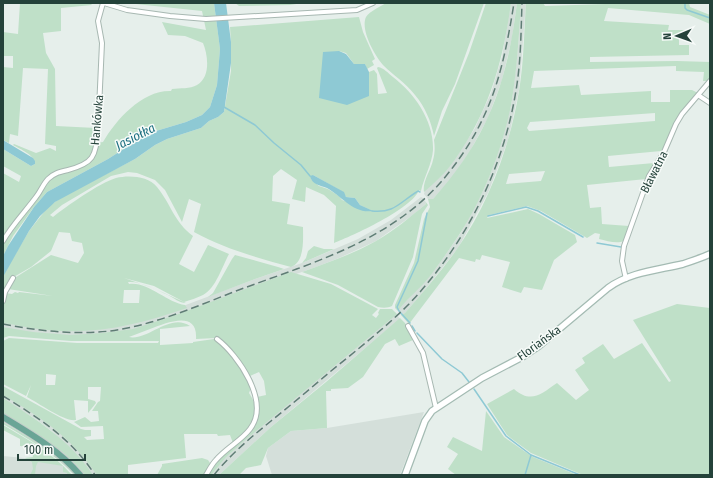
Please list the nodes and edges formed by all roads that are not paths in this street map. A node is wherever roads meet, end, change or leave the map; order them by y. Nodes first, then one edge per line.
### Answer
1 (104, 3) edge
2 (373, 3) edge
3 (710, 81) edge
4 (698, 95) junction
5 (710, 103) edge
6 (3, 241) edge
7 (710, 254) edge
8 (13, 278) dead end
9 (626, 279) junction
10 (3, 301) edge
11 (408, 326) dead end
12 (217, 339) dead end
13 (436, 408) junction
14 (3, 417) edge
15 (80, 475) edge
16 (206, 475) edge
17 (405, 475) edge

1 - 2 street
1 - 6 street, Hankówka
3 - 4 street, Bławatna
4 - 5 street
4 - 9 street, Bławatna
7 - 9 street, Floriańska
8 - 10 street
9 - 13 street, Floriańska
11 - 13 street
12 - 16 street
13 - 17 street, Floriańska
14 - 15 main road

